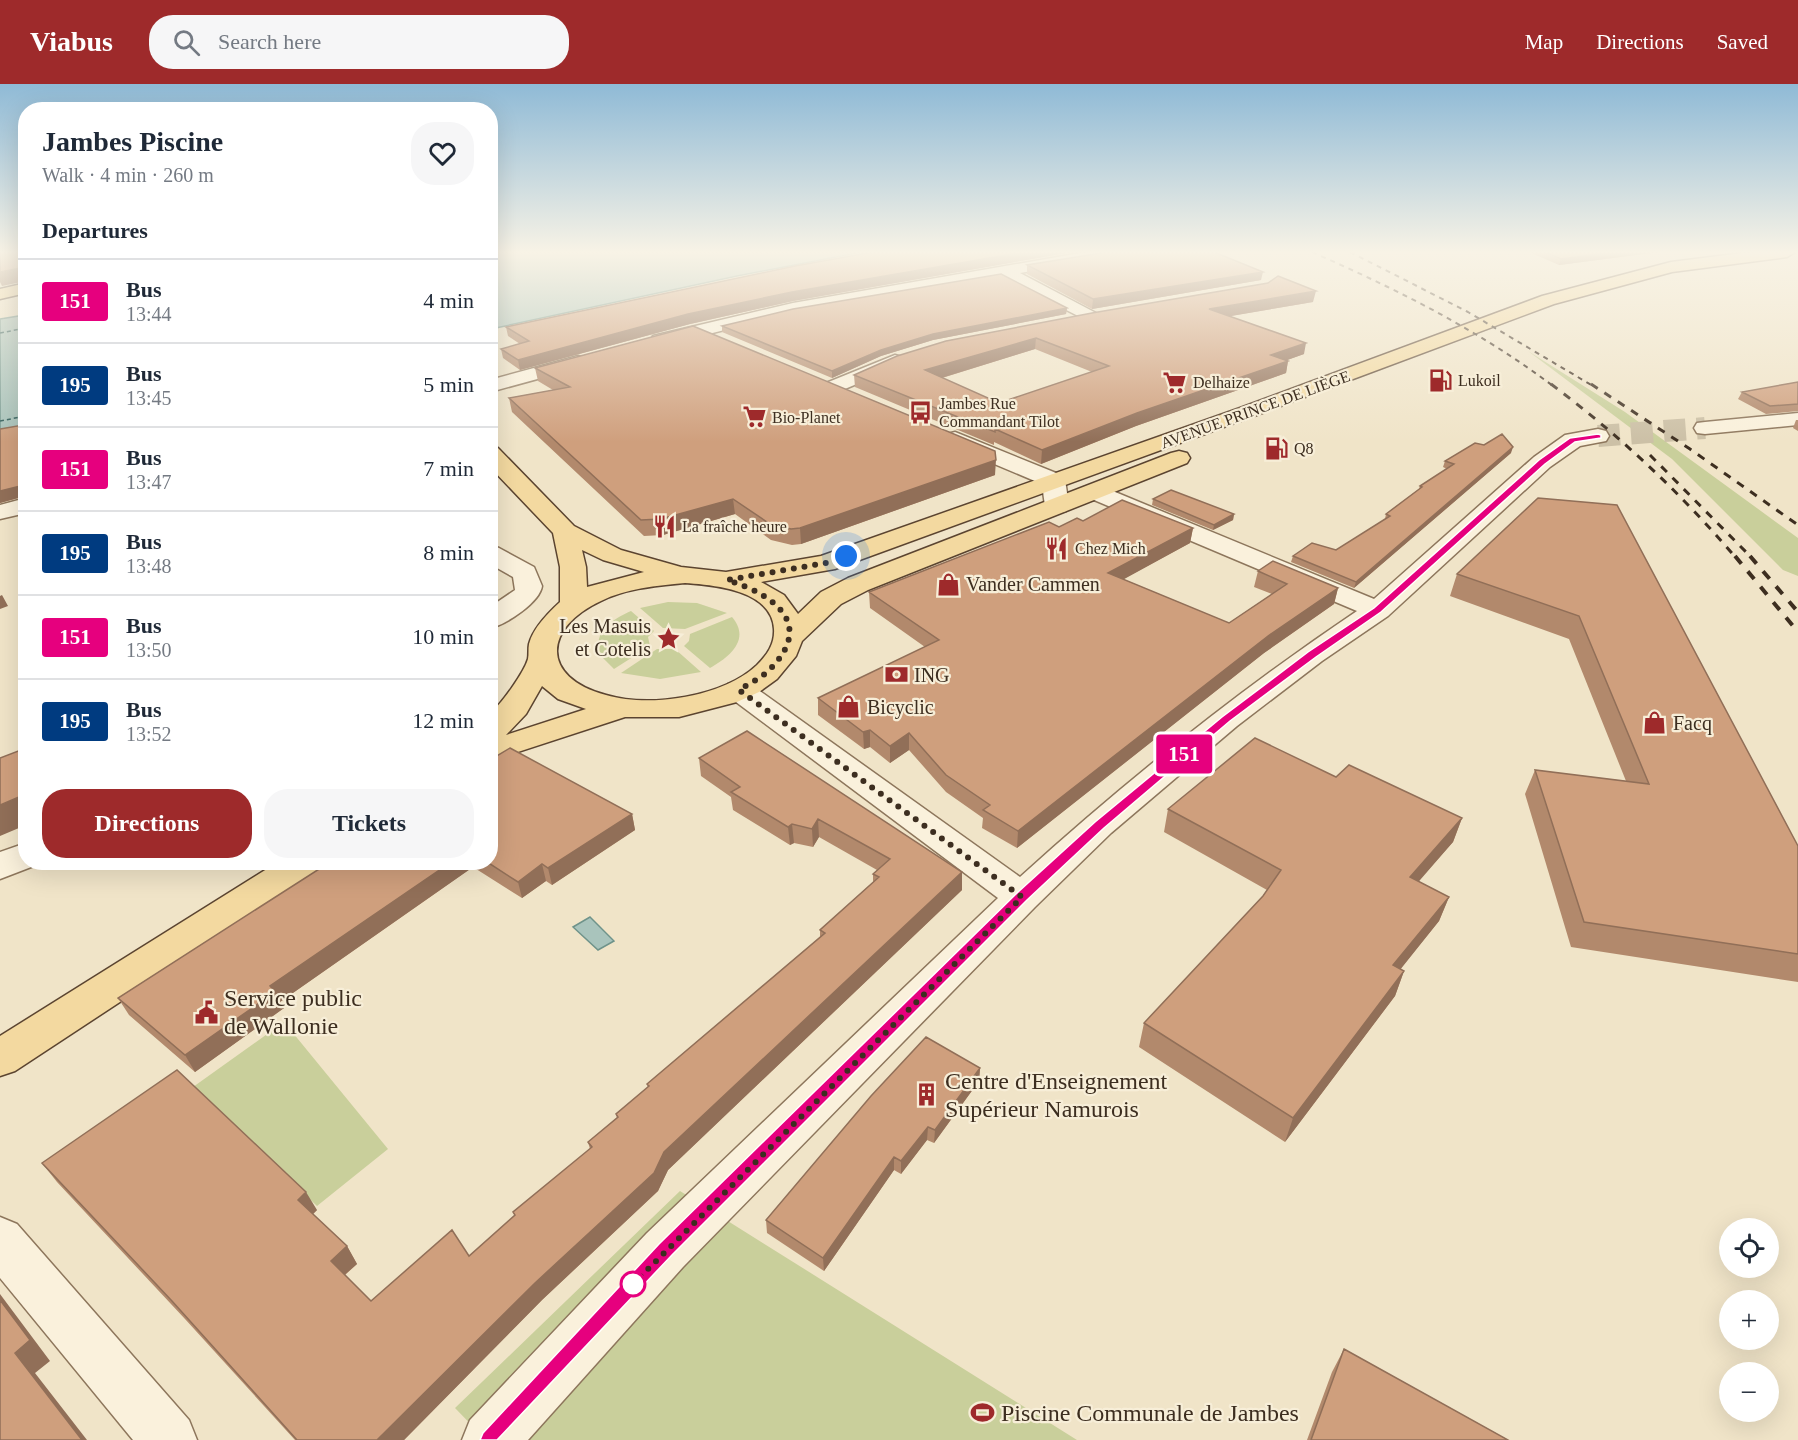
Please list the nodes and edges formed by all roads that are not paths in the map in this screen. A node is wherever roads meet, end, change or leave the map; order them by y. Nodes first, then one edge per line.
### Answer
1 (761, 315) edge
2 (1087, 315) edge
3 (1102, 315) edge
4 (1501, 315) edge
5 (1536, 315) edge
6 (1090, 317) junction
7 (1067, 322) edge
8 (696, 330) junction
9 (727, 343) edge
10 (639, 346) edge
11 (910, 356) edge
12 (593, 358) edge
13 (812, 378) edge
14 (498, 384) edge
15 (833, 387) junction
16 (862, 399) edge
17 (1798, 419) edge
18 (1705, 428) tunnel mouth
19 (934, 430) edge
20 (1598, 436) tunnel mouth
21 (498, 461) edge
22 (1053, 480) junction
23 (1095, 492) junction
24 (1057, 506) junction
25 (18, 507) edge
26 (0, 512) edge
27 (565, 531) junction
28 (498, 558) edge
29 (685, 575) junction
30 (727, 580) junction
31 (574, 605) junction
32 (1378, 610) junction
33 (498, 614) edge
34 (789, 637) junction
35 (542, 660) junction
36 (739, 690) junction
37 (622, 708) junction
38 (498, 725) edge
39 (498, 748) edge
40 (18, 858) edge
41 (0, 866) edge
42 (294, 870) edge
43 (1022, 897) junction
44 (0, 1058) edge
45 (0, 1240) edge
46 (169, 1440) edge
47 (490, 1440) edge

1 - 8 street
2 - 6 street
3 - 6 street
4 - 22 main road, AVENUE PRINCE DE LIÈGE
5 - 23 main road, AVENUE PRINCE DE LIÈGE
6 - 7 street
8 - 9 street
8 - 10 street
11 - 15 street
12 - 14 street
13 - 15 street
15 - 16 street
17 - 18 street
19 - 22 street
20 - 32 street
21 - 27 main road
22 - 24 street
22 - 30 main road, AVENUE PRINCE DE LIÈGE
23 - 24 main road, AVENUE PRINCE DE LIÈGE
23 - 32 street
24 - 34 main road, AVENUE PRINCE DE LIÈGE
25 - 26 street
27 - 29 main road
27 - 31 main road
28 - 33 street
29 - 30 main road
29 - 31 main road
30 - 34 main road
31 - 35 main road
32 - 43 street
34 - 36 main road, AVENUE PRINCE DE LIÈGE
35 - 37 main road
35 - 38 main road
36 - 37 main road, AVENUE PRINCE DE LIÈGE
36 - 43 street
37 - 39 main road
40 - 41 street
42 - 44 main road
43 - 47 street
45 - 46 street

